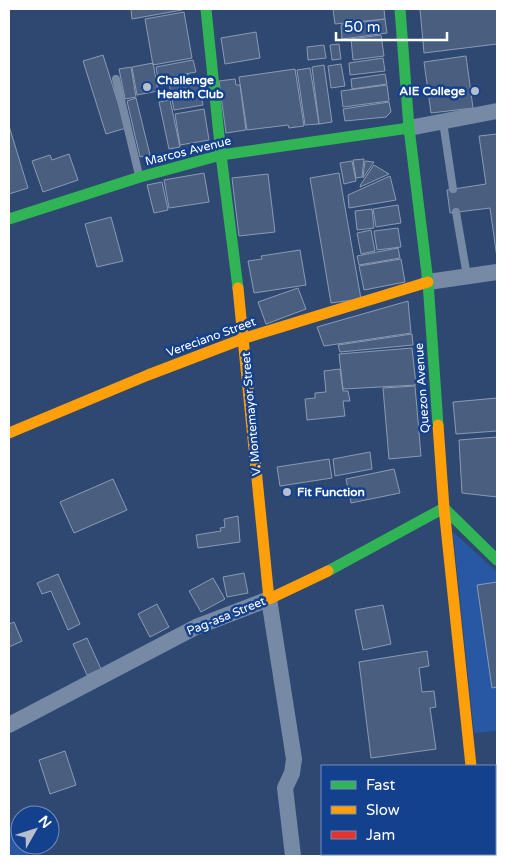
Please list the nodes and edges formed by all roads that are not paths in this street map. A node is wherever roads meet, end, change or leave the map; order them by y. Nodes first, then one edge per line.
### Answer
1 (206, 9) edge
2 (400, 9) edge
3 (116, 79) dead end
4 (497, 111) edge
5 (443, 122) junction
6 (409, 128) junction
7 (221, 155) junction
8 (140, 177) junction
9 (453, 189) dead end
10 (456, 212) dead end
11 (9, 219) edge
12 (497, 272) edge
13 (467, 276) junction
14 (428, 282) junction
15 (245, 338) junction
16 (9, 434) edge
17 (444, 508) junction
18 (497, 560) edge
19 (269, 599) junction
20 (9, 725) edge
21 (471, 765) edge
22 (293, 856) edge

1 - 7 street, V. Montemayor Street
2 - 6 street, Quezon Avenue
3 - 8 lane
4 - 5 street
5 - 6 street
5 - 9 lane
6 - 7 street, Marcos Avenue
6 - 14 street, Quezon Avenue
7 - 8 street, Marcos Avenue
7 - 15 street, V. Montemayor Street
8 - 11 street, Marcos Avenue
10 - 13 lane
12 - 13 street
13 - 14 street
14 - 15 street, Vereciano Street
14 - 17 street, Quezon Avenue
15 - 16 street, Vereciano Street
15 - 19 street, V. Montemayor Street
17 - 18 street
17 - 19 street, Pag-asa Street
17 - 21 street, Quezon Avenue
19 - 20 street, Pag-asa Street
19 - 22 street, V. Montemayor Street

